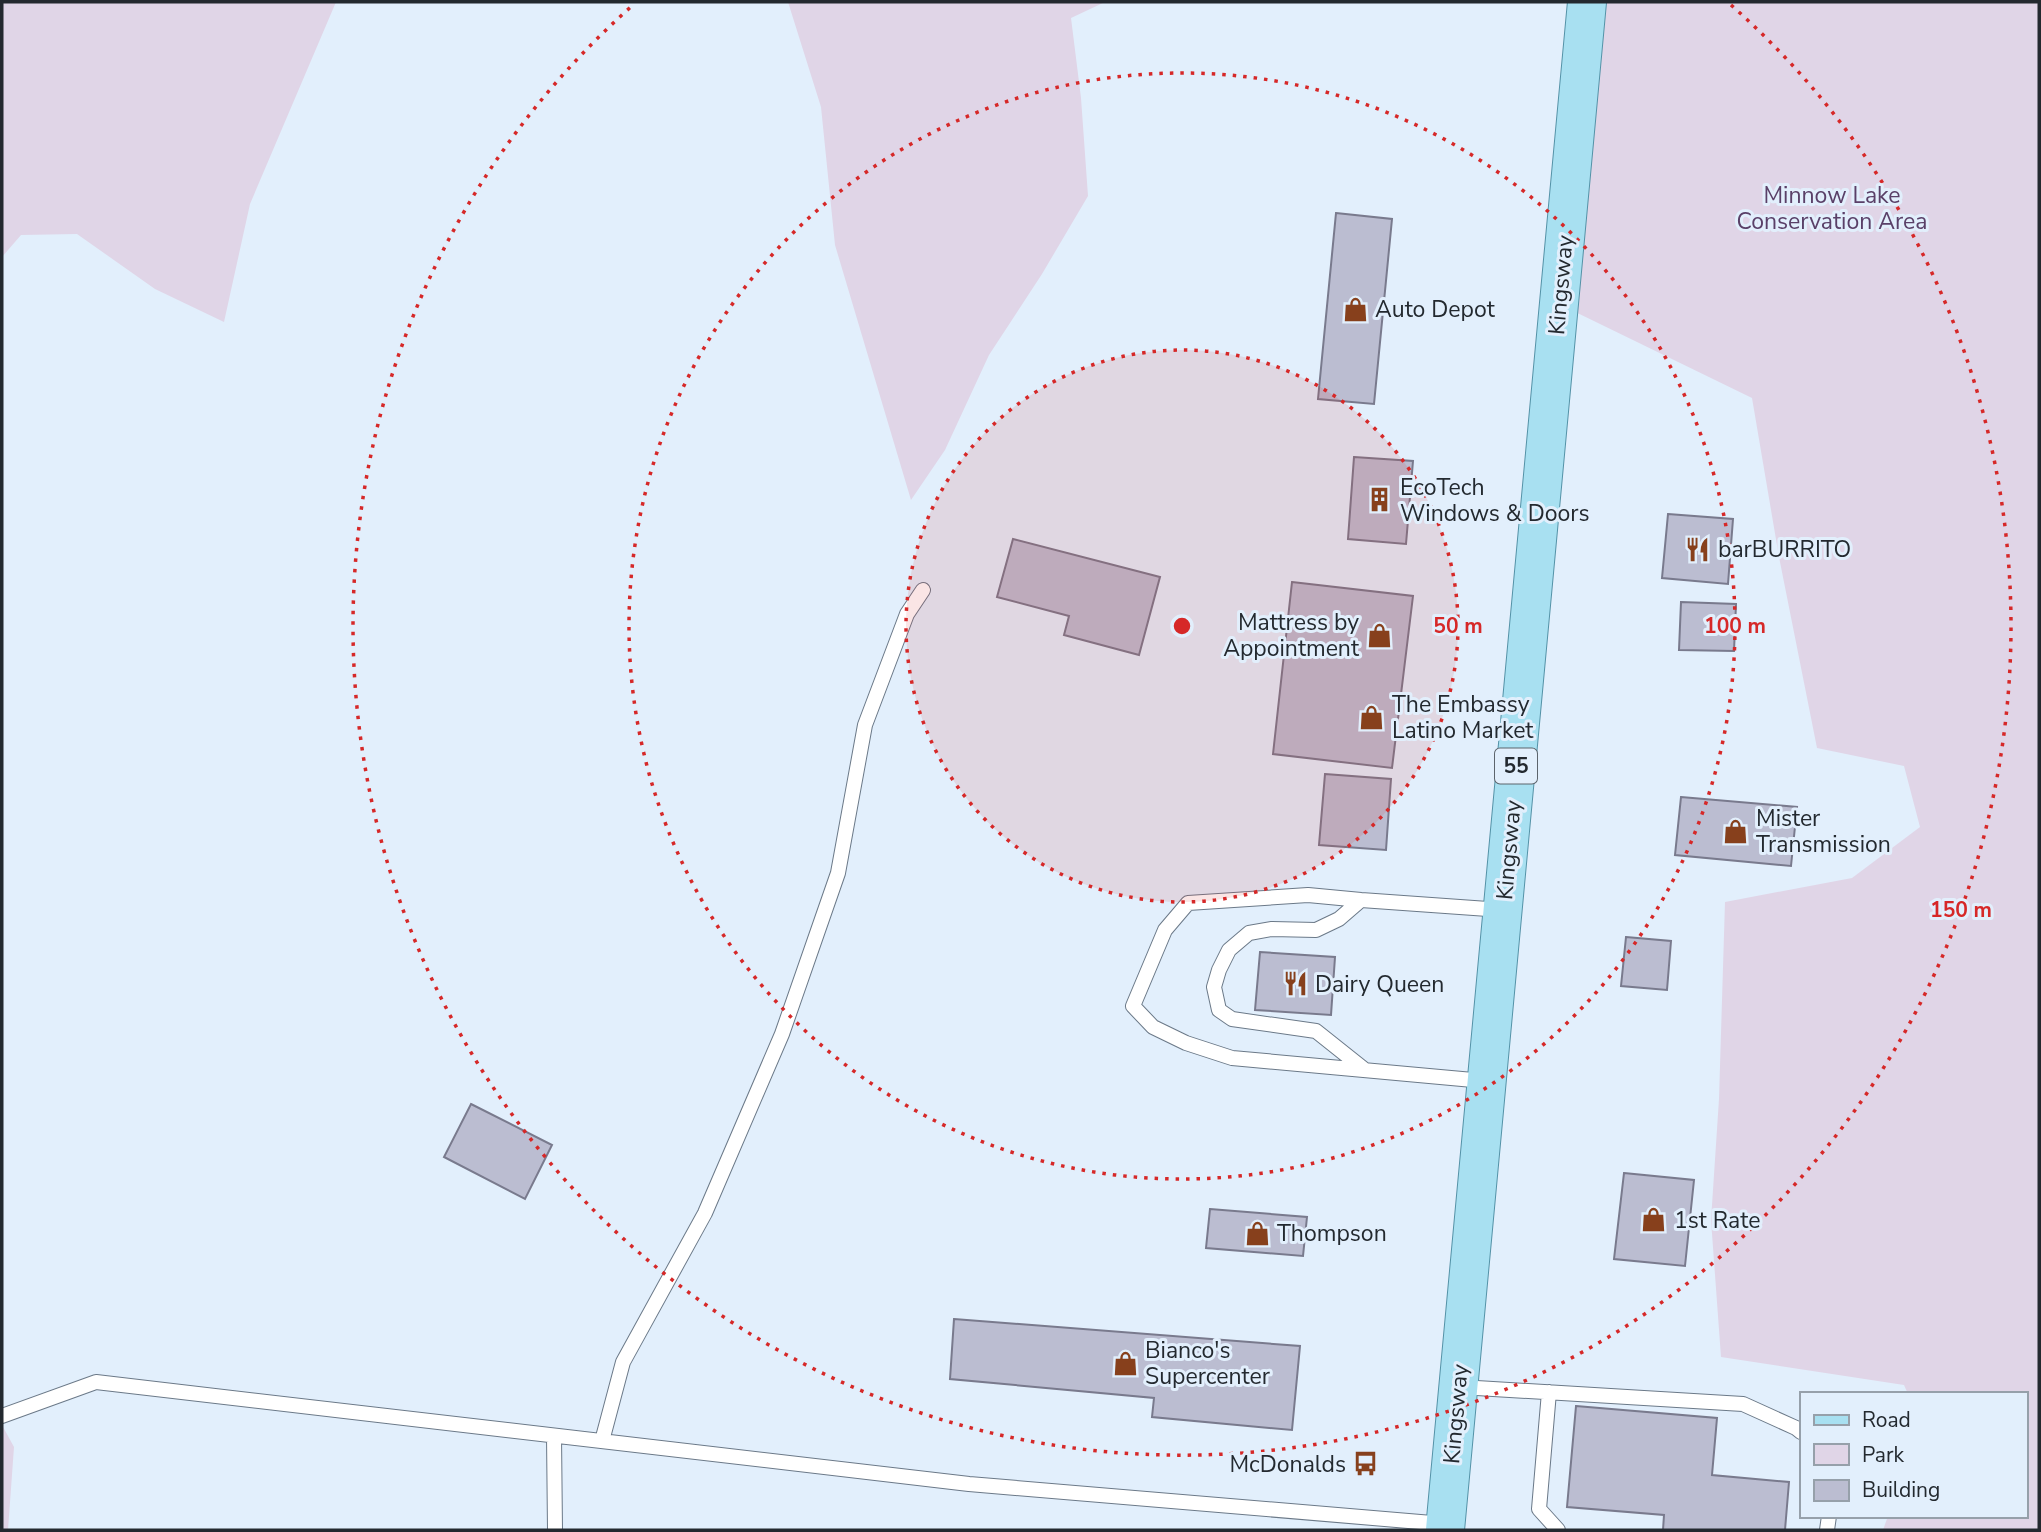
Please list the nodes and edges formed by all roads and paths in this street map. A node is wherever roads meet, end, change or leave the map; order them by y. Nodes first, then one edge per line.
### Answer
1 (1587, 2) edge
2 (923, 590) dead end
3 (1362, 901) junction
4 (1503, 911) junction
5 (1365, 1070) junction
6 (1487, 1082) junction
7 (1459, 1387) junction
8 (1549, 1392) junction
9 (2, 1416) edge
10 (1800, 1431) edge
11 (554, 1436) junction
12 (602, 1441) junction
13 (1445, 1527) edge
14 (555, 1530) edge
15 (1558, 1530) edge

1 - 4 main road, Kingsway / 55
2 - 12 lane
3 - 4 lane
3 - 5 lane
3 - 5 lane
4 - 6 main road, Kingsway / 55
5 - 6 lane
6 - 7 main road, Kingsway / 55
7 - 8 lane
7 - 13 main road, Kingsway / 55
8 - 10 lane
8 - 15 lane
9 - 11 lane
11 - 12 lane
11 - 14 lane
12 - 13 lane

